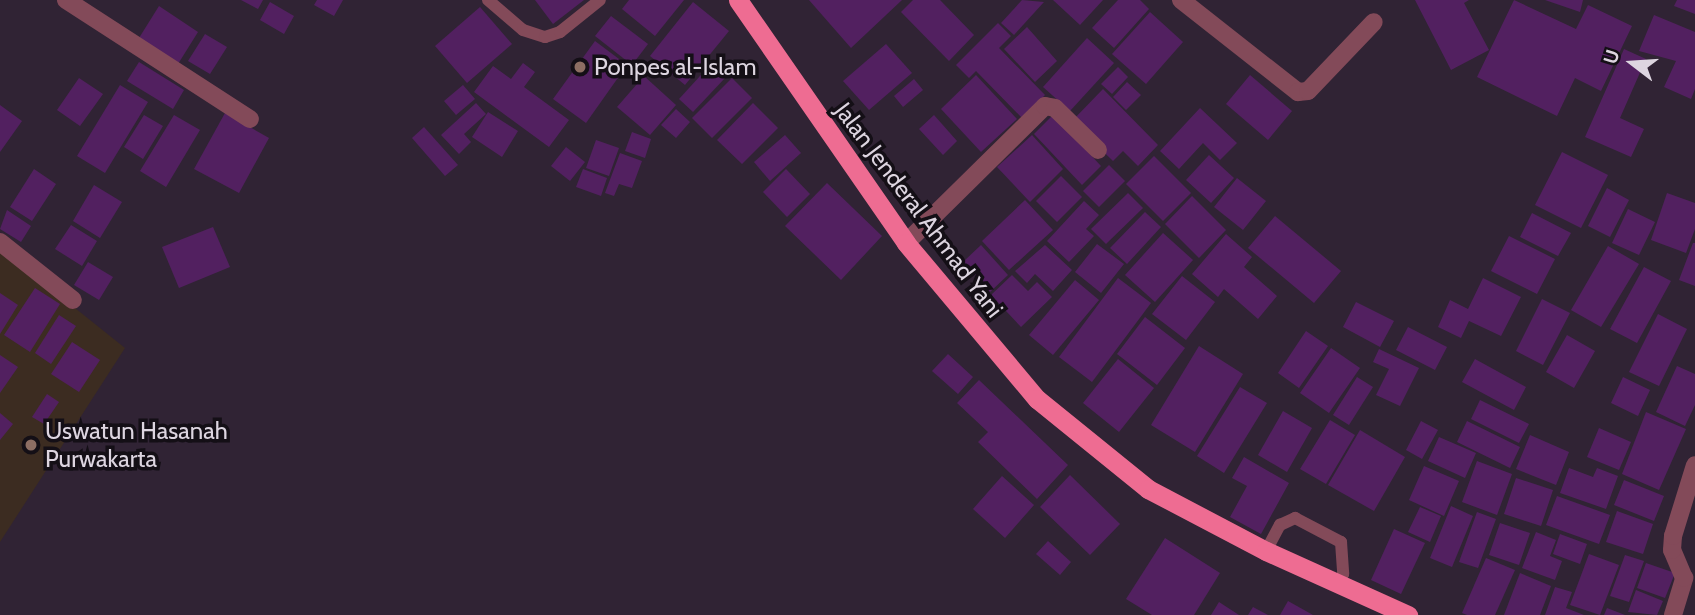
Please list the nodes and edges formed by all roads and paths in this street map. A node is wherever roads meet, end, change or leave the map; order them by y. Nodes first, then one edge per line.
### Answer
1 (66, 0) edge
2 (488, 0) edge
3 (600, 0) edge
4 (738, 0) edge
5 (1181, 0) edge
6 (1374, 22) dead end
7 (250, 119) dead end
8 (1098, 150) dead end
9 (0, 242) edge
10 (906, 243) junction
11 (72, 300) dead end
12 (1695, 465) edge
13 (1266, 551) junction
14 (1339, 584) junction
15 (1408, 615) edge
16 (1673, 615) edge

1 - 7 street
2 - 3 lane
4 - 10 highway, Jalan Jenderal Ahmad Yani
5 - 6 street
8 - 10 street
9 - 11 street
10 - 13 highway, Jalan Jenderal Ahmad Yani
12 - 16 street
13 - 14 highway, Jalan Jenderal Ahmad Yani
13 - 14 lane
14 - 15 highway, Jalan Jenderal Ahmad Yani

